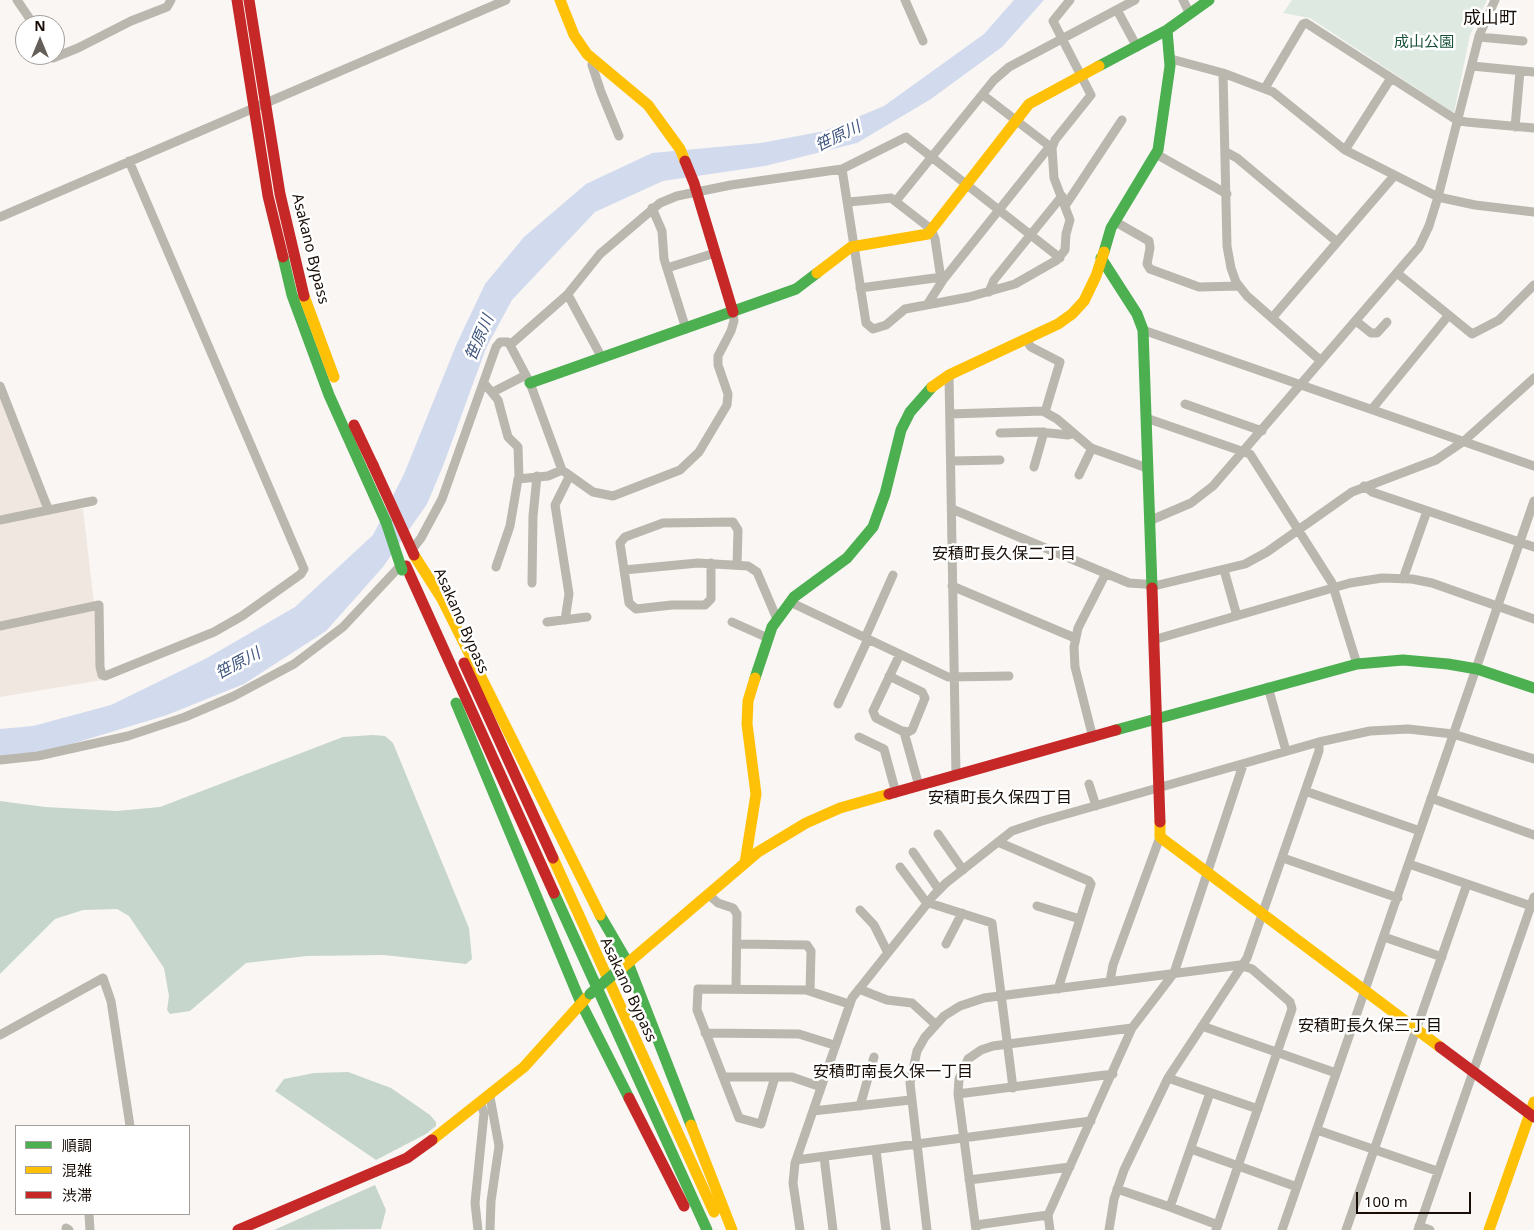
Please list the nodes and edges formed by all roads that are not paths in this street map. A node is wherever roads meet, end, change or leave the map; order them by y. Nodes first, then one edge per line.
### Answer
1 (17, 0) edge
2 (171, 0) edge
3 (238, 0) edge
4 (249, 0) edge
5 (506, 0) edge
6 (560, 0) edge
7 (905, 0) edge
8 (1070, 0) edge
9 (1135, 0) edge
10 (1183, 0) edge
11 (1209, 0) edge
12 (1495, 0) edge
13 (1117, 10) junction
14 (1190, 14) junction
15 (27, 15) edge
16 (1167, 30) junction
17 (1479, 37) junction
18 (1062, 38) junction
19 (923, 41) dead end
20 (1523, 41) dead end
21 (1137, 47) junction
22 (65, 53) edge
23 (1170, 59) junction
24 (593, 60) junction
25 (1472, 66) junction
26 (1520, 71) junction
27 (1534, 72) edge
28 (1223, 73) junction
29 (1082, 76) junction
30 (1391, 78) junction
31 (1266, 88) junction
32 (982, 95) junction
33 (260, 107) junction
34 (1122, 120) dead end
35 (1457, 120) junction
36 (1014, 121) junction
37 (1515, 126) junction
38 (1534, 128) edge
39 (619, 136) dead end
40 (1051, 147) junction
41 (1345, 150) junction
42 (1226, 152) junction
43 (1156, 154) junction
44 (932, 157) junction
45 (129, 161) junction
46 (842, 169) junction
47 (1394, 176) junction
48 (966, 182) junction
49 (697, 194) junction
50 (1227, 194) junction
51 (1062, 196) junction
52 (1438, 197) junction
53 (896, 201) junction
54 (849, 202) junction
55 (1065, 206) junction
56 (652, 208) junction
57 (1000, 210) junction
58 (1534, 212) edge
59 (0, 217) edge
60 (1114, 221) junction
61 (931, 229) junction
62 (1030, 235) junction
63 (1336, 241) junction
64 (854, 246) junction
65 (715, 253) junction
66 (1060, 258) junction
67 (1101, 258) junction
68 (667, 268) junction
69 (1397, 273) junction
70 (942, 279) junction
71 (1534, 284) edge
72 (1239, 286) junction
73 (860, 288) junction
74 (989, 292) junction
75 (568, 294) junction
76 (927, 305) junction
77 (733, 312) junction
78 (1448, 316) junction
79 (1272, 318) junction
80 (1356, 321) junction
81 (1386, 322) dead end
82 (686, 329) junction
83 (1143, 330) junction
84 (1026, 340) junction
85 (510, 345) junction
86 (602, 358) junction
87 (1321, 361) junction
88 (949, 375) junction
89 (1534, 378) edge
90 (528, 379) junction
91 (484, 383) junction
92 (1301, 385) junction
93 (0, 386) edge
94 (493, 392) junction
95 (1185, 404) dead end
96 (1372, 409) junction
97 (1045, 412) junction
98 (950, 414) junction
99 (1146, 418) junction
100 (1262, 431) junction
101 (1044, 432) junction
102 (1000, 433) dead end
103 (1072, 434) junction
104 (1464, 441) junction
105 (1092, 448) junction
106 (1245, 451) junction
107 (1000, 460) dead end
108 (951, 461) junction
109 (1534, 466) edge
110 (1034, 467) dead end
111 (1147, 468) junction
112 (565, 474) junction
113 (1079, 475) dead end
114 (537, 476) junction
115 (519, 478) junction
116 (1364, 486) junction
117 (94, 501) dead end
118 (1534, 502) edge
119 (48, 509) junction
120 (952, 509) junction
121 (1427, 511) junction
122 (0, 520) edge
123 (1149, 521) junction
124 (1298, 529) junction
125 (1520, 542) junction
126 (1534, 547) edge
127 (414, 555) junction
128 (711, 564) junction
129 (737, 565) junction
130 (496, 567) dead end
131 (404, 568) junction
132 (624, 570) junction
133 (1224, 570) junction
134 (1106, 573) junction
135 (893, 575) dead end
136 (1404, 579) junction
137 (532, 583) dead end
138 (952, 586) junction
139 (1151, 586) junction
140 (1335, 588) junction
141 (790, 602) junction
142 (1498, 606) junction
143 (1237, 616) junction
144 (587, 618) dead end
145 (1534, 618) edge
146 (777, 619) junction
147 (566, 620) junction
148 (547, 622) dead end
149 (732, 622) dead end
150 (0, 626) edge
151 (768, 638) junction
152 (866, 638) junction
153 (1075, 638) junction
154 (1153, 640) junction
155 (900, 654) junction
156 (1357, 664) junction
157 (1477, 669) junction
158 (889, 676) junction
159 (1009, 676) dead end
160 (955, 678) junction
161 (1268, 687) junction
162 (1534, 688) edge
163 (838, 704) dead end
164 (1156, 720) junction
165 (903, 731) junction
166 (1453, 734) junction
167 (859, 736) dead end
168 (1093, 738) junction
169 (1320, 742) junction
170 (1286, 752) junction
171 (1534, 759) edge
172 (0, 760) edge
173 (1243, 765) junction
174 (956, 776) junction
175 (1089, 784) dead end
176 (919, 786) junction
177 (1158, 789) junction
178 (1306, 792) junction
179 (896, 793) junction
180 (1431, 798) junction
181 (1096, 806) junction
182 (1420, 831) junction
183 (938, 834) dead end
184 (1534, 835) edge
185 (1160, 837) junction
186 (998, 842) junction
187 (913, 852) dead end
188 (1283, 858) junction
189 (745, 863) junction
190 (1409, 864) junction
191 (900, 867) dead end
192 (963, 870) junction
193 (1208, 874) junction
194 (1468, 884) junction
195 (939, 890) junction
196 (708, 894) junction
197 (1398, 898) junction
198 (928, 903) junction
199 (1533, 904) edge
200 (1036, 906) dead end
201 (860, 910) dead end
202 (962, 914) junction
203 (1262, 916) junction
204 (1080, 919) junction
205 (1384, 937) junction
206 (737, 944) junction
207 (946, 944) dead end
208 (888, 953) junction
209 (1442, 957) junction
210 (628, 963) junction
211 (1244, 965) junction
212 (1174, 973) junction
213 (1110, 981) junction
214 (859, 988) junction
215 (736, 989) junction
216 (1058, 989) junction
217 (1364, 990) junction
218 (810, 991) junction
219 (1002, 996) junction
220 (581, 1003) junction
221 (849, 1004) junction
222 (935, 1024) junction
223 (1202, 1026) junction
224 (1132, 1028) junction
225 (1416, 1029) junction
226 (705, 1033) junction
227 (0, 1035) edge
228 (1008, 1044) junction
229 (834, 1045) junction
230 (1278, 1053) junction
231 (874, 1057) dead end
232 (1473, 1070) junction
233 (1336, 1073) junction
234 (1113, 1074) junction
235 (724, 1077) junction
236 (775, 1077) junction
237 (1168, 1078) junction
238 (820, 1086) junction
239 (1013, 1088) junction
240 (1210, 1093) junction
241 (958, 1094) junction
242 (485, 1100) junction
243 (910, 1100) junction
244 (1534, 1102) edge
245 (860, 1106) junction
246 (1258, 1109) junction
247 (813, 1111) junction
248 (1532, 1116) edge
249 (1091, 1121) junction
250 (130, 1125) edge
251 (1317, 1130) junction
252 (964, 1138) junction
253 (916, 1144) junction
254 (876, 1150) junction
255 (1191, 1150) junction
256 (1375, 1150) junction
257 (824, 1157) junction
258 (796, 1160) junction
259 (1238, 1166) junction
260 (1070, 1167) junction
261 (1437, 1171) junction
262 (969, 1180) junction
263 (1297, 1187) junction
264 (1117, 1189) junction
265 (1170, 1207) junction
266 (88, 1215) edge
267 (1048, 1215) junction
268 (976, 1227) edge
269 (1217, 1228) edge
270 (1419, 1228) edge
271 (90, 1230) edge
272 (238, 1230) edge
273 (478, 1230) edge
274 (490, 1230) edge
275 (697, 1230) edge
276 (707, 1230) edge
277 (722, 1230) edge
278 (732, 1230) edge
279 (800, 1230) edge
280 (834, 1230) edge
281 (886, 1230) edge
282 (927, 1230) edge
283 (1050, 1230) edge
284 (1109, 1230) edge
285 (1282, 1230) edge
286 (1346, 1230) edge
287 (1430, 1230) edge
288 (1489, 1230) edge

1 - 15 street
2 - 22 street
3 - 33 main road, Asakano Bypass
4 - 33 main road, Asakano Bypass
5 - 33 street
6 - 24 main road
7 - 19 street
8 - 18 street
9 - 13 street
10 - 14 street
11 - 14 main road
12 - 17 street
13 - 18 street
13 - 21 street
14 - 16 main road
16 - 21 main road
16 - 23 main road
17 - 20 street
17 - 25 street
18 - 29 street
18 - 32 street
21 - 29 main road
23 - 28 street
23 - 43 main road
24 - 39 street
24 - 49 main road
25 - 26 street
25 - 35 street
26 - 27 street
26 - 37 street
28 - 31 street
28 - 42 street
29 - 36 main road
29 - 40 street
30 - 31 street
30 - 35 street
30 - 41 street
31 - 41 street
32 - 36 street
32 - 44 street
33 - 45 street
33 - 127 main road, Asakano Bypass, bridge
33 - 131 main road, Asakano Bypass, bridge
34 - 55 street
35 - 37 street
35 - 52 street
36 - 40 street
36 - 48 main road
37 - 38 street
40 - 51 street
40 - 57 street
41 - 47 street
42 - 50 street
42 - 63 street
43 - 50 street
43 - 60 main road
44 - 46 street
44 - 48 street
44 - 53 street
45 - 59 street
45 - 150 street
46 - 49 street
46 - 54 street
47 - 52 street
47 - 63 street
48 - 57 street
48 - 61 main road
49 - 56 street
49 - 65 main road
50 - 72 street
51 - 55 street
51 - 62 street
52 - 58 street
52 - 69 street
53 - 54 street
53 - 61 street
54 - 64 street
55 - 66 street
56 - 68 street
56 - 75 street
57 - 62 street
57 - 70 street
60 - 67 main road
60 - 72 street
61 - 64 main road
61 - 70 street
62 - 66 street
62 - 74 street
63 - 79 street
64 - 73 street
64 - 77 main road
65 - 68 street
65 - 77 main road
66 - 74 street
67 - 83 main road
67 - 84 main road
68 - 82 street
69 - 78 street
69 - 80 street
70 - 73 street
70 - 76 street
71 - 78 street
72 - 79 street
73 - 76 street
74 - 76 street
75 - 85 street
75 - 86 street
77 - 82 main road
77 - 112 street
78 - 96 street
79 - 87 street
80 - 81 street
80 - 87 street
82 - 86 main road
83 - 92 street
83 - 99 main road
84 - 88 main road
84 - 97 street
85 - 90 street
85 - 91 street
86 - 90 main road
87 - 92 street
88 - 98 street
88 - 141 main road
89 - 104 street
90 - 94 street
90 - 112 street
91 - 94 street
91 - 172 street
92 - 96 street
92 - 100 street
93 - 119 street
94 - 115 street
95 - 100 street
96 - 104 street
97 - 98 street
97 - 103 street
98 - 108 street
99 - 106 street
99 - 111 main road
100 - 106 street
101 - 102 street
101 - 103 street
101 - 110 street
103 - 105 street
104 - 109 street
104 - 116 street
105 - 111 street
105 - 113 street
106 - 123 street
106 - 124 street
107 - 108 street
108 - 120 street
111 - 123 main road
112 - 114 street
112 - 147 street
114 - 115 street
114 - 137 street
115 - 130 street
116 - 121 street
116 - 124 street
117 - 119 street
118 - 125 street
119 - 122 street
120 - 134 street
120 - 138 street
121 - 125 street
121 - 136 street
123 - 139 main road
124 - 133 street
124 - 140 street
125 - 126 street
125 - 142 street
127 - 210 main road
127 - 277 main road, Asakano Bypass
128 - 129 street
128 - 132 street
128 - 132 street
129 - 132 street
129 - 146 street
131 - 220 main road
131 - 276 main road, Asakano Bypass
133 - 139 street
133 - 143 street
134 - 139 street
134 - 153 street
135 - 152 street
136 - 140 street
136 - 142 street
138 - 153 street
138 - 160 street
139 - 154 main road
140 - 143 street
140 - 156 street
141 - 146 main road
141 - 152 street
142 - 145 street
142 - 157 street
143 - 154 street
144 - 147 street
146 - 151 main road
147 - 148 street
149 - 151 street
151 - 189 main road
152 - 155 street
152 - 163 street
153 - 168 street
154 - 164 main road
155 - 158 street
155 - 160 street
156 - 157 main road
156 - 161 main road
157 - 162 main road
157 - 166 street
158 - 165 street
158 - 165 street
159 - 160 street
160 - 174 street
161 - 164 main road
161 - 170 street
164 - 168 main road
164 - 177 main road
165 - 176 street
166 - 169 street
166 - 171 street
166 - 180 street
167 - 179 street
168 - 174 main road
169 - 170 street
169 - 178 street
170 - 173 street
173 - 177 street
173 - 193 street
174 - 176 main road
175 - 181 street
176 - 179 main road
177 - 181 street
177 - 185 main road
178 - 182 street
178 - 188 street
179 - 189 main road
180 - 182 street
180 - 184 street
181 - 186 street
182 - 190 street
183 - 192 street
185 - 193 main road
185 - 213 street
186 - 192 street
186 - 204 street
187 - 195 street
188 - 197 street
188 - 203 street
189 - 196 main road
190 - 194 street
190 - 197 street
191 - 198 street
192 - 195 street
193 - 203 main road
193 - 212 street
194 - 199 street
194 - 209 street
195 - 198 street
196 - 206 street
196 - 210 main road
197 - 205 street
198 - 202 street
198 - 208 street
199 - 232 street
200 - 204 street
201 - 208 street
202 - 207 street
202 - 219 street
203 - 211 street
203 - 217 main road
204 - 216 street
205 - 209 street
205 - 217 street
206 - 215 street
206 - 218 street
208 - 214 street
209 - 225 street
210 - 220 main road, bridge
210 - 278 main road
211 - 212 street
211 - 223 street
211 - 230 street
212 - 213 street
212 - 224 street
213 - 216 street
214 - 221 street
214 - 222 street
215 - 218 street
215 - 226 street
216 - 219 street
217 - 225 main road
217 - 233 street
218 - 221 street
219 - 222 street
219 - 228 street
220 - 242 main road
220 - 275 main road
221 - 229 street
222 - 243 street
223 - 230 street
223 - 237 street
224 - 228 street
224 - 234 street
225 - 232 main road
225 - 256 street
226 - 229 street
226 - 235 street
227 - 250 street
228 - 239 street
228 - 241 street
229 - 238 street
230 - 233 street
230 - 246 street
231 - 245 street
232 - 248 main road
232 - 261 street
233 - 251 street
234 - 239 street
234 - 249 street
235 - 236 street
235 - 236 street
236 - 238 street
237 - 240 street
237 - 264 street
238 - 247 street
239 - 241 street
240 - 246 street
240 - 255 street
241 - 252 street
242 - 272 main road
242 - 273 street
242 - 274 street
243 - 245 street
243 - 253 street
244 - 248 main road
245 - 247 street
246 - 259 street
247 - 258 street
248 - 288 main road
249 - 252 street
249 - 260 street
251 - 256 street
251 - 263 street
252 - 253 street
252 - 262 street
253 - 254 street
253 - 282 street
254 - 257 street
254 - 281 street
255 - 259 street
255 - 265 street
256 - 261 street
256 - 286 street
257 - 258 street
257 - 280 street
258 - 279 street
259 - 263 street
259 - 269 street
260 - 262 street
260 - 267 street
261 - 270 street
262 - 268 street
263 - 285 street
264 - 265 street
264 - 284 street
265 - 269 street
266 - 271 street
267 - 268 street
267 - 283 street
270 - 287 street

